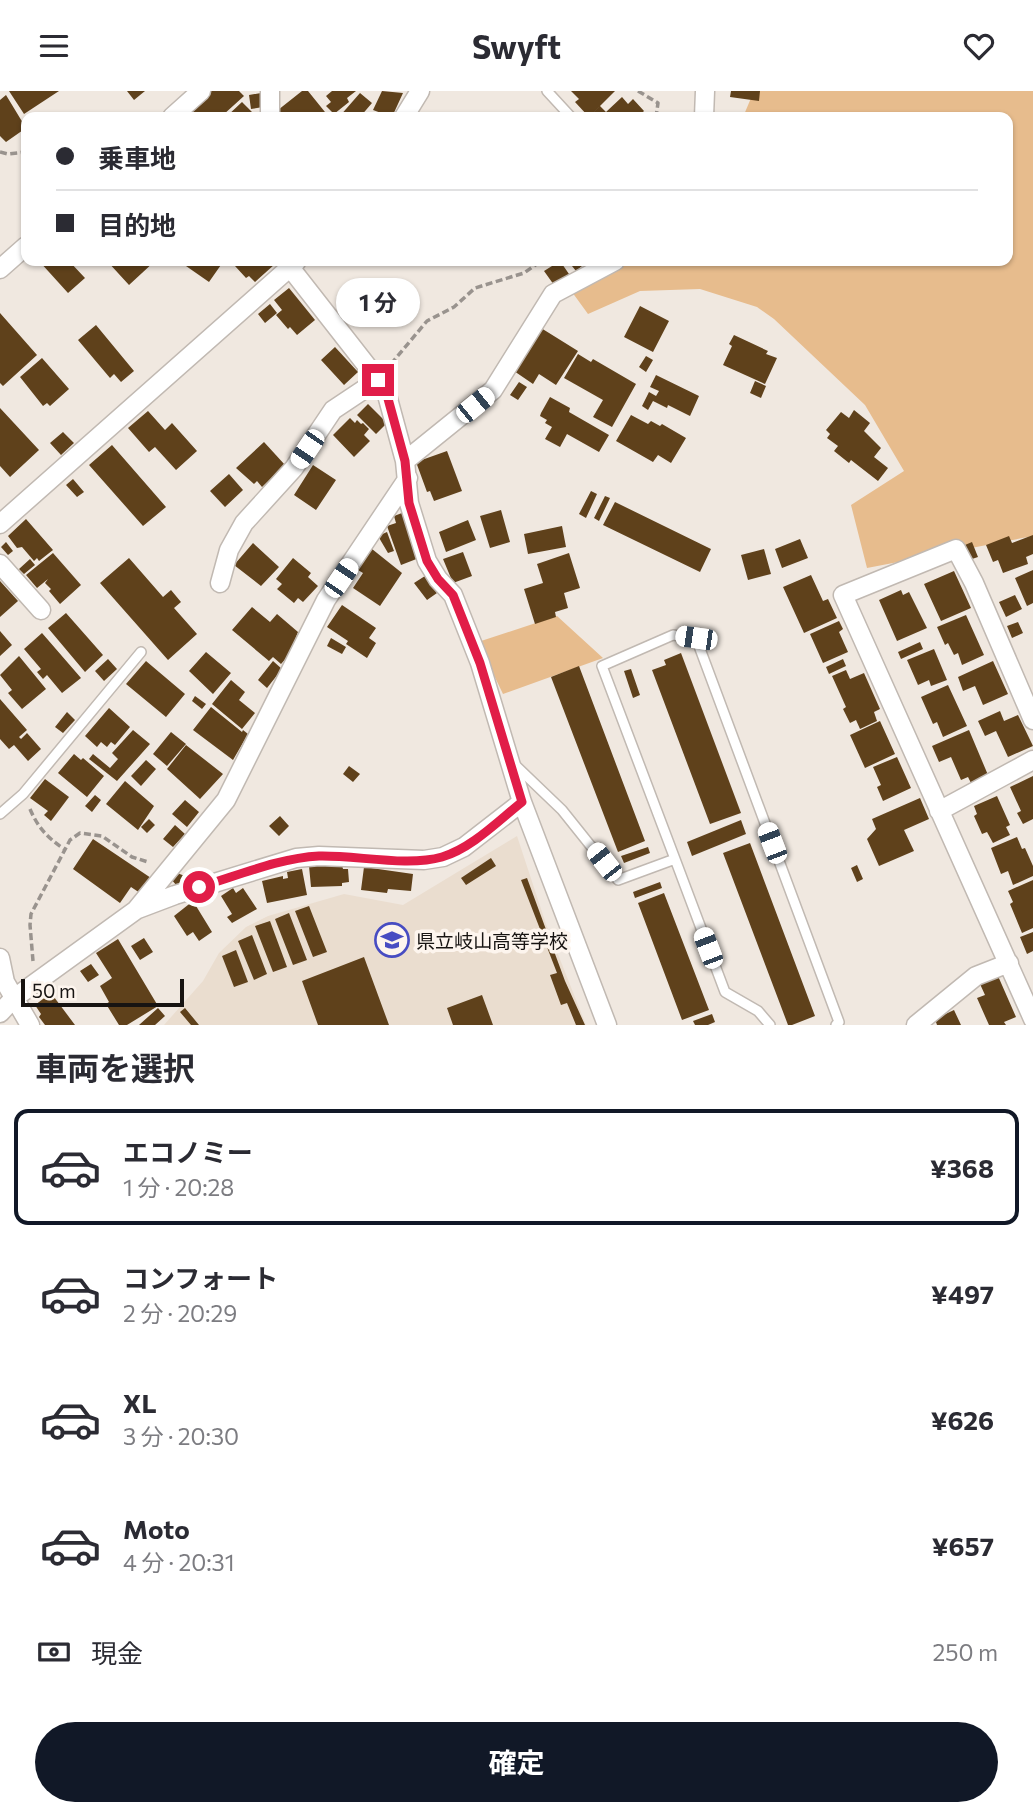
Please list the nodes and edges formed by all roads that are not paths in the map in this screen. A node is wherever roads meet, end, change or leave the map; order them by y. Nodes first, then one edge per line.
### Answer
1 (201, 91) edge
2 (270, 91) edge
3 (420, 91) edge
4 (547, 91) edge
5 (705, 91) edge
6 (178, 112) edge
7 (270, 112) edge
8 (407, 112) edge
9 (566, 112) edge
10 (705, 112) edge
11 (21, 250) edge
12 (287, 266) edge
13 (292, 266) edge
14 (606, 266) edge
15 (0, 269) edge
16 (378, 380) junction
17 (406, 470) junction
18 (0, 524) edge
19 (0, 564) edge
20 (220, 583) dead end
21 (41, 610) dead end
22 (141, 652) dead end
23 (1033, 720) edge
24 (510, 760) junction
25 (1033, 760) edge
26 (522, 802) junction
27 (939, 811) junction
28 (0, 814) edge
29 (675, 859) junction
30 (136, 910) junction
31 (0, 958) edge
32 (1009, 963) junction
33 (13, 999) junction
34 (0, 1013) edge
35 (1033, 1019) edge
36 (30, 1025) edge
37 (607, 1025) edge
38 (770, 1025) edge
39 (836, 1025) edge
40 (916, 1025) edge

1 - 6 street
2 - 7 street
3 - 8 street
4 - 9 lane
5 - 10 street
11 - 15 street
12 - 18 street
13 - 16 street
14 - 17 street
16 - 17 street
16 - 20 street
17 - 24 street
17 - 30 street
19 - 21 street
22 - 28 lane
23 - 27 street
24 - 26 street
24 - 29 lane
25 - 27 street
26 - 30 street
26 - 37 street
27 - 32 street
29 - 38 lane
29 - 39 lane
30 - 33 street
31 - 33 street
32 - 35 street
32 - 40 street
33 - 34 street
33 - 36 street

